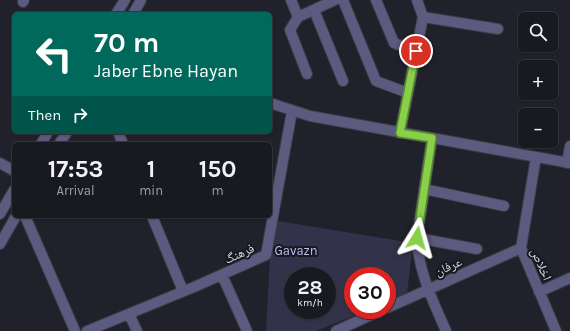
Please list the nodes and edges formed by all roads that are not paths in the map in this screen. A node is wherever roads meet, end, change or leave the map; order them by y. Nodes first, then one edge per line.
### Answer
1 (124, 0) edge
2 (141, 0) edge
3 (291, 0) edge
4 (334, 0) edge
5 (343, 0) edge
6 (376, 0) edge
7 (417, 0) edge
8 (314, 10) junction
9 (117, 12) edge
10 (134, 12) edge
11 (298, 17) junction
12 (423, 17) junction
13 (498, 29) dead end
14 (416, 51) junction
15 (307, 74) dead end
16 (343, 81) dead end
17 (408, 93) junction
18 (272, 104) edge
19 (292, 111) junction
20 (400, 133) junction
21 (432, 138) junction
22 (570, 146) edge
23 (536, 157) junction
24 (0, 163) edge
25 (569, 163) edge
26 (12, 171) edge
27 (424, 189) junction
28 (12, 193) edge
29 (504, 206) dead end
30 (0, 214) edge
31 (15, 218) edge
32 (25, 218) edge
33 (153, 218) edge
34 (417, 238) junction
35 (0, 244) edge
36 (477, 248) dead end
37 (521, 248) junction
38 (222, 274) junction
39 (570, 278) edge
40 (428, 290) junction
41 (183, 291) junction
42 (539, 292) junction
43 (396, 304) edge
44 (129, 314) junction
45 (363, 319) edge
46 (340, 330) edge
47 (75, 331) edge
48 (87, 331) edge
49 (137, 331) edge
50 (247, 331) edge
51 (446, 331) edge
52 (556, 331) edge

1 - 9 street
2 - 10 street
3 - 11 street
4 - 8 street
5 - 17 street
6 - 14 street
7 - 12 street
8 - 11 street
8 - 16 street
11 - 15 street
12 - 13 street
12 - 14 street
14 - 17 street
17 - 20 street
18 - 19 street
19 - 20 street
19 - 38 street, فرهنگ
20 - 21 street
21 - 23 street
21 - 27 street
22 - 25 street
23 - 25 street
23 - 37 street, اخلاص
24 - 26 street
27 - 29 street
27 - 34 street
28 - 30 street
31 - 35 street
32 - 47 street
33 - 41 street
34 - 36 street
34 - 40 street
37 - 40 street, عرفان
37 - 42 street, اخلاص
38 - 41 street, فرهنگ
38 - 50 street
39 - 42 street
40 - 43 street, عرفان
40 - 51 street
41 - 44 street, فرهنگ
42 - 52 street, اخلاص
44 - 48 street, فرهنگ
44 - 49 street
45 - 46 street

